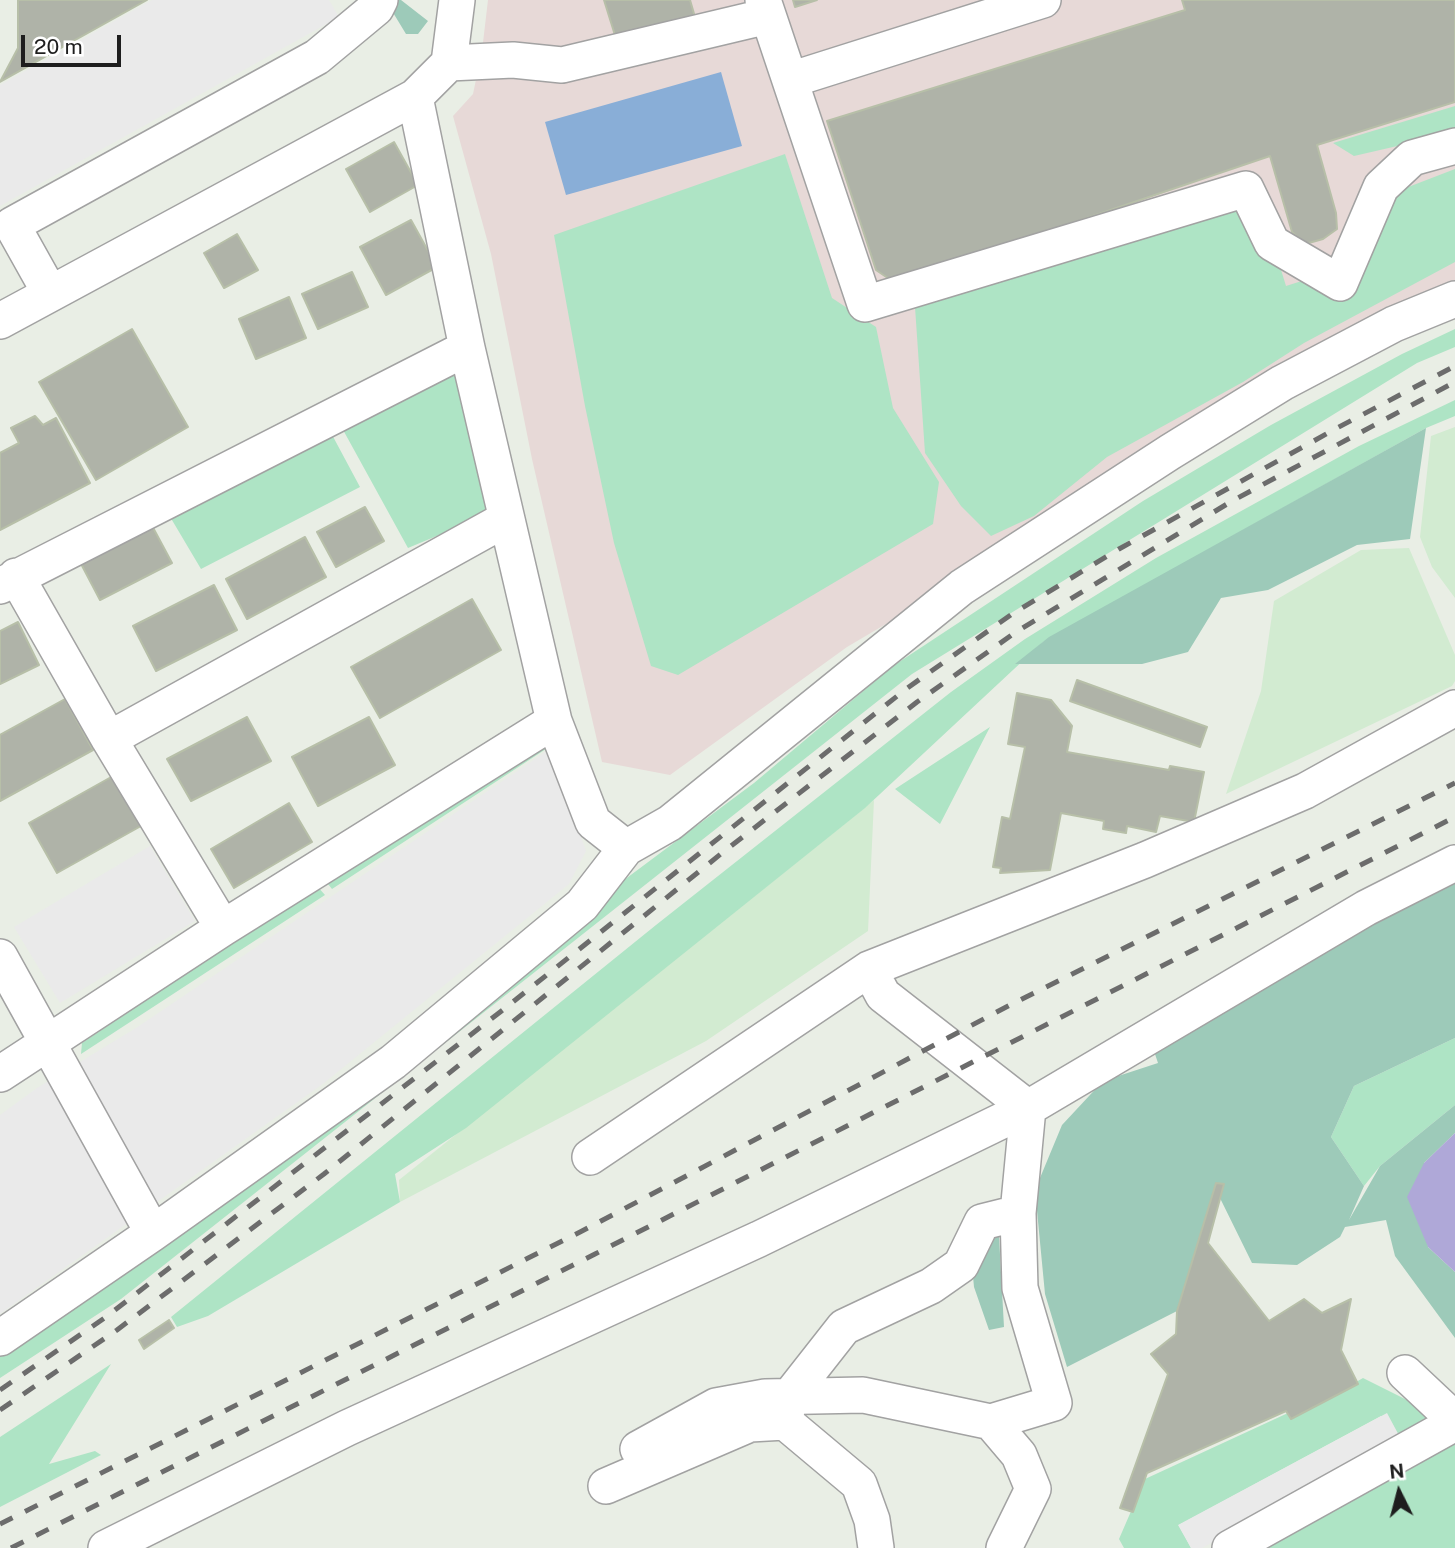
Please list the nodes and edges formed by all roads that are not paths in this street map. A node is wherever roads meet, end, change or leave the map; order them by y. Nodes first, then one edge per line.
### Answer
1 (380, 0) edge
2 (457, 0) edge
3 (1043, 0) edge
4 (765, 8) edge
5 (449, 63) junction
6 (790, 80) junction
7 (415, 97) junction
8 (1455, 146) edge
9 (50, 293) junction
10 (1455, 299) edge
11 (0, 321) edge
12 (467, 348) junction
13 (506, 519) junction
14 (8, 581) edge
15 (1455, 708) edge
16 (554, 721) junction
17 (109, 739) junction
18 (625, 848) junction
19 (1455, 863) edge
20 (223, 928) junction
21 (0, 957) edge
22 (869, 969) junction
23 (48, 1043) junction
24 (0, 1074) edge
25 (1028, 1108) junction
26 (590, 1157) dead end
27 (1018, 1213) junction
28 (153, 1233) junction
29 (0, 1338) edge
30 (1405, 1373) dead end
31 (787, 1410) junction
32 (1455, 1421) edge
33 (990, 1422) junction
34 (638, 1449) dead end
35 (606, 1486) dead end
36 (106, 1548) edge
37 (876, 1548) edge
38 (1004, 1548) edge
39 (1230, 1548) edge

1 - 9 street
2 - 5 street
3 - 6 street
4 - 5 street
4 - 6 street
5 - 7 street
6 - 8 street
7 - 9 street
7 - 12 street
9 - 11 street
10 - 18 street
12 - 13 street
12 - 14 street
13 - 16 street
13 - 17 street
14 - 17 street
15 - 22 street
16 - 18 street
16 - 20 street
17 - 20 street
18 - 28 street
19 - 25 street
20 - 23 street
21 - 23 street
22 - 25 street
22 - 26 street
23 - 24 street
23 - 28 street
25 - 27 street
25 - 36 street
27 - 31 street
27 - 33 street
28 - 29 street
30 - 32 street
31 - 33 street
31 - 34 street
31 - 35 street
31 - 37 street
32 - 39 street
33 - 38 street

